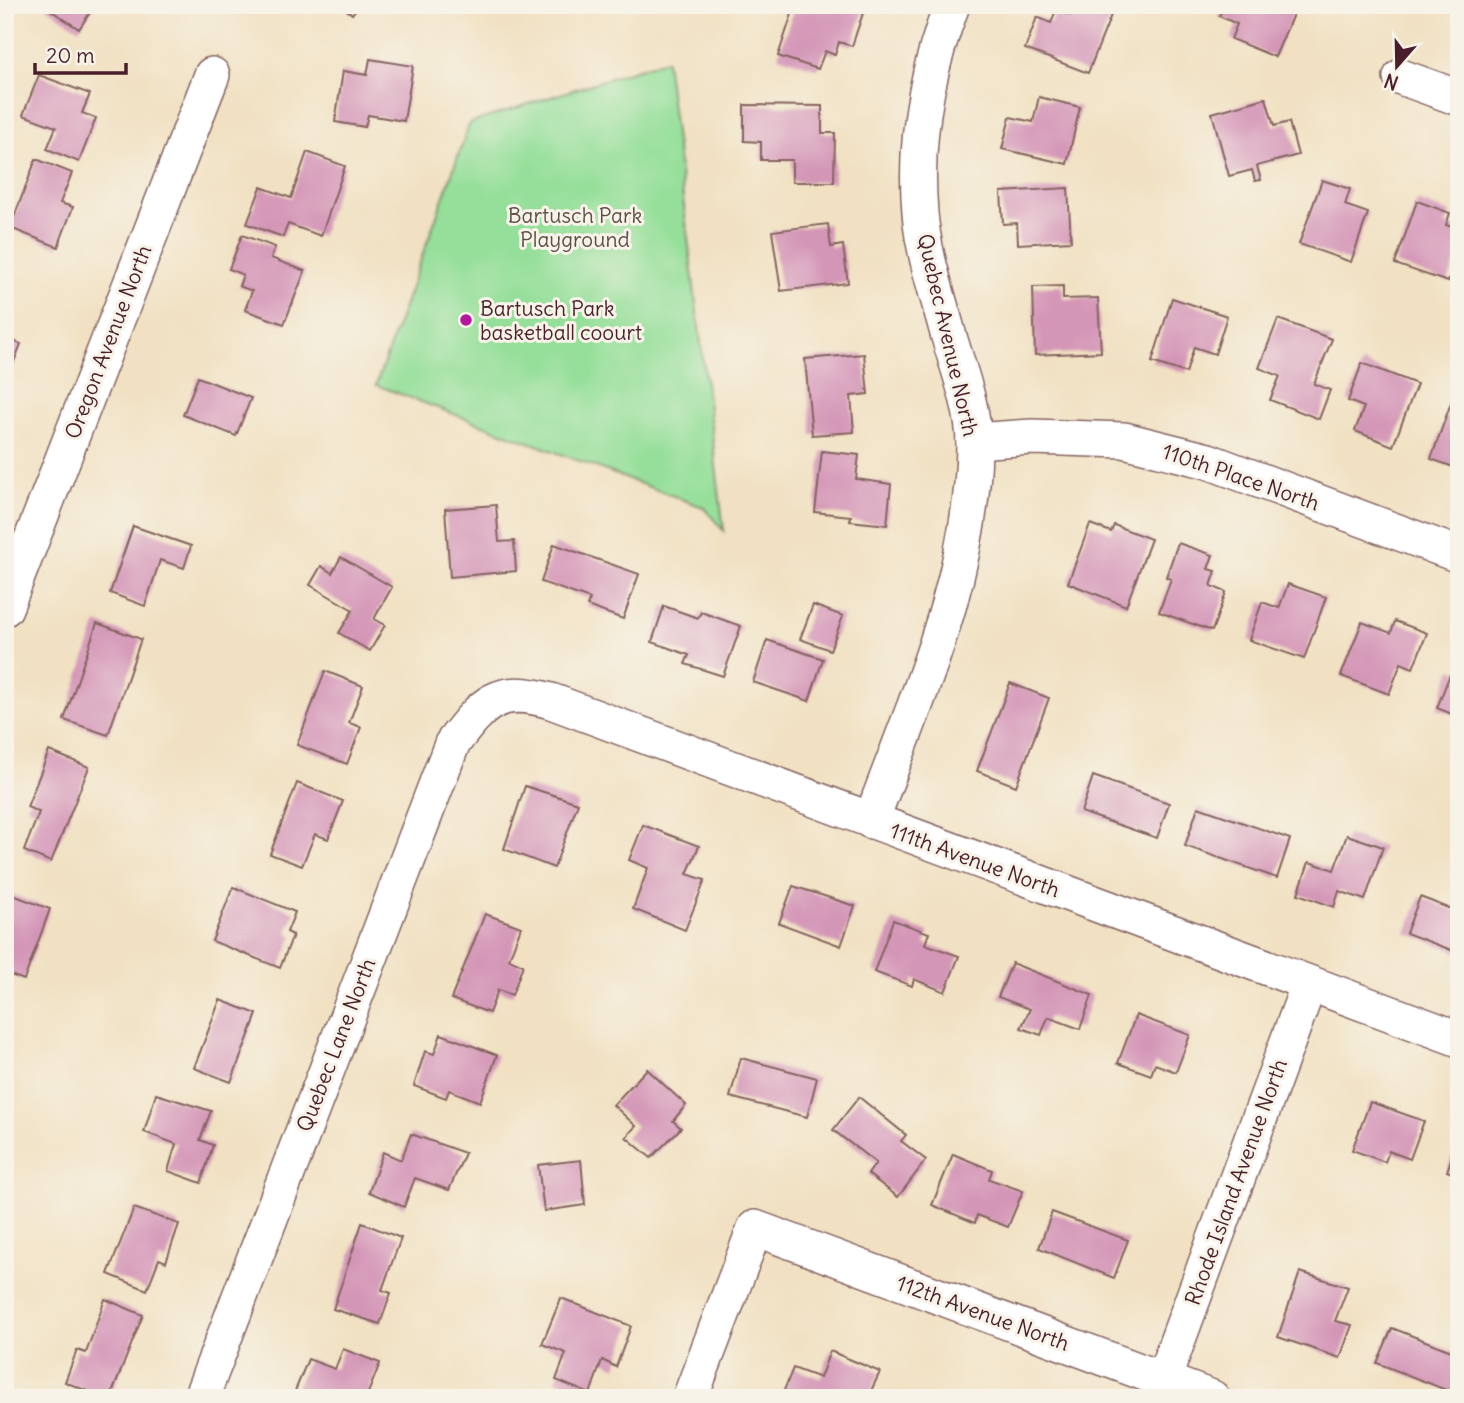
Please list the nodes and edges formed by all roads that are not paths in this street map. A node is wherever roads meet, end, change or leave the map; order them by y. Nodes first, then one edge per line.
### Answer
1 (953, 5) edge
2 (212, 75) dead end
3 (1401, 77) dead end
4 (1459, 98) edge
5 (974, 441) junction
6 (16, 547) edge
7 (1459, 555) edge
8 (5, 608) edge
9 (490, 703) joint
10 (871, 821) junction
11 (1309, 984) junction
12 (1459, 1039) edge
13 (1163, 1380) junction
14 (201, 1398) edge
15 (690, 1398) edge
16 (1212, 1398) edge

1 - 5 street, Quebec Avenue North
2 - 6 street, Oregon Avenue North
3 - 4 street
5 - 7 street, 110th Place North
5 - 10 street, Quebec Avenue North
6 - 8 street, Oregon Avenue North
9 - 10 street, 111th Avenue North
9 - 14 street, Quebec Lane North
10 - 11 street, 111th Avenue North
11 - 12 street, 111th Avenue North
11 - 13 street, Rhode Island Avenue North
13 - 15 street, 112th Avenue North
13 - 16 street, 112th Avenue North

